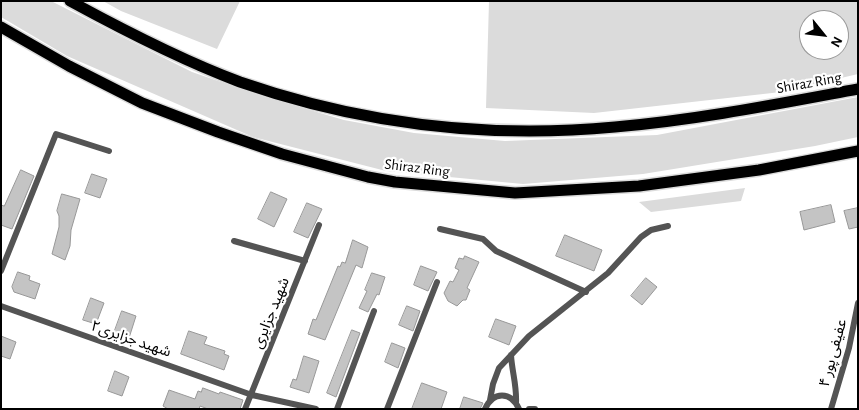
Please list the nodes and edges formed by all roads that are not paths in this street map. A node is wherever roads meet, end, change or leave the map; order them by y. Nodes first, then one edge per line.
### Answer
1 (70, 1) edge
2 (1, 27) edge
3 (858, 89) edge
4 (109, 151) dead end
5 (858, 151) edge
6 (319, 225) dead end
7 (668, 226) dead end
8 (440, 229) dead end
9 (234, 241) dead end
10 (305, 261) junction
11 (1, 271) edge
12 (436, 282) dead end
13 (586, 292) junction
14 (858, 303) edge
15 (1, 306) edge
16 (374, 310) dead end
17 (511, 355) junction
18 (252, 394) junction
19 (490, 400) junction
20 (518, 406) edge
21 (313, 408) edge
22 (245, 409) edge
23 (337, 409) edge
24 (388, 409) edge
25 (485, 409) edge
26 (530, 409) edge
27 (535, 409) edge
28 (831, 409) edge

1 - 3 highway, Shiraz Ring
2 - 5 highway, Shiraz Ring
4 - 11 street
6 - 10 street, شهید جزایری
7 - 13 street
8 - 13 street
9 - 10 street
10 - 18 street, شهید جزایری
12 - 24 street
13 - 17 street
14 - 28 street, عفیفی پور ۴
15 - 18 street, شهید جزایری۲
16 - 23 street
17 - 19 street
17 - 20 street
18 - 21 street, شهید جزایری۲
18 - 22 street, شهید جزایری
19 - 20 street
19 - 25 street
26 - 27 street

